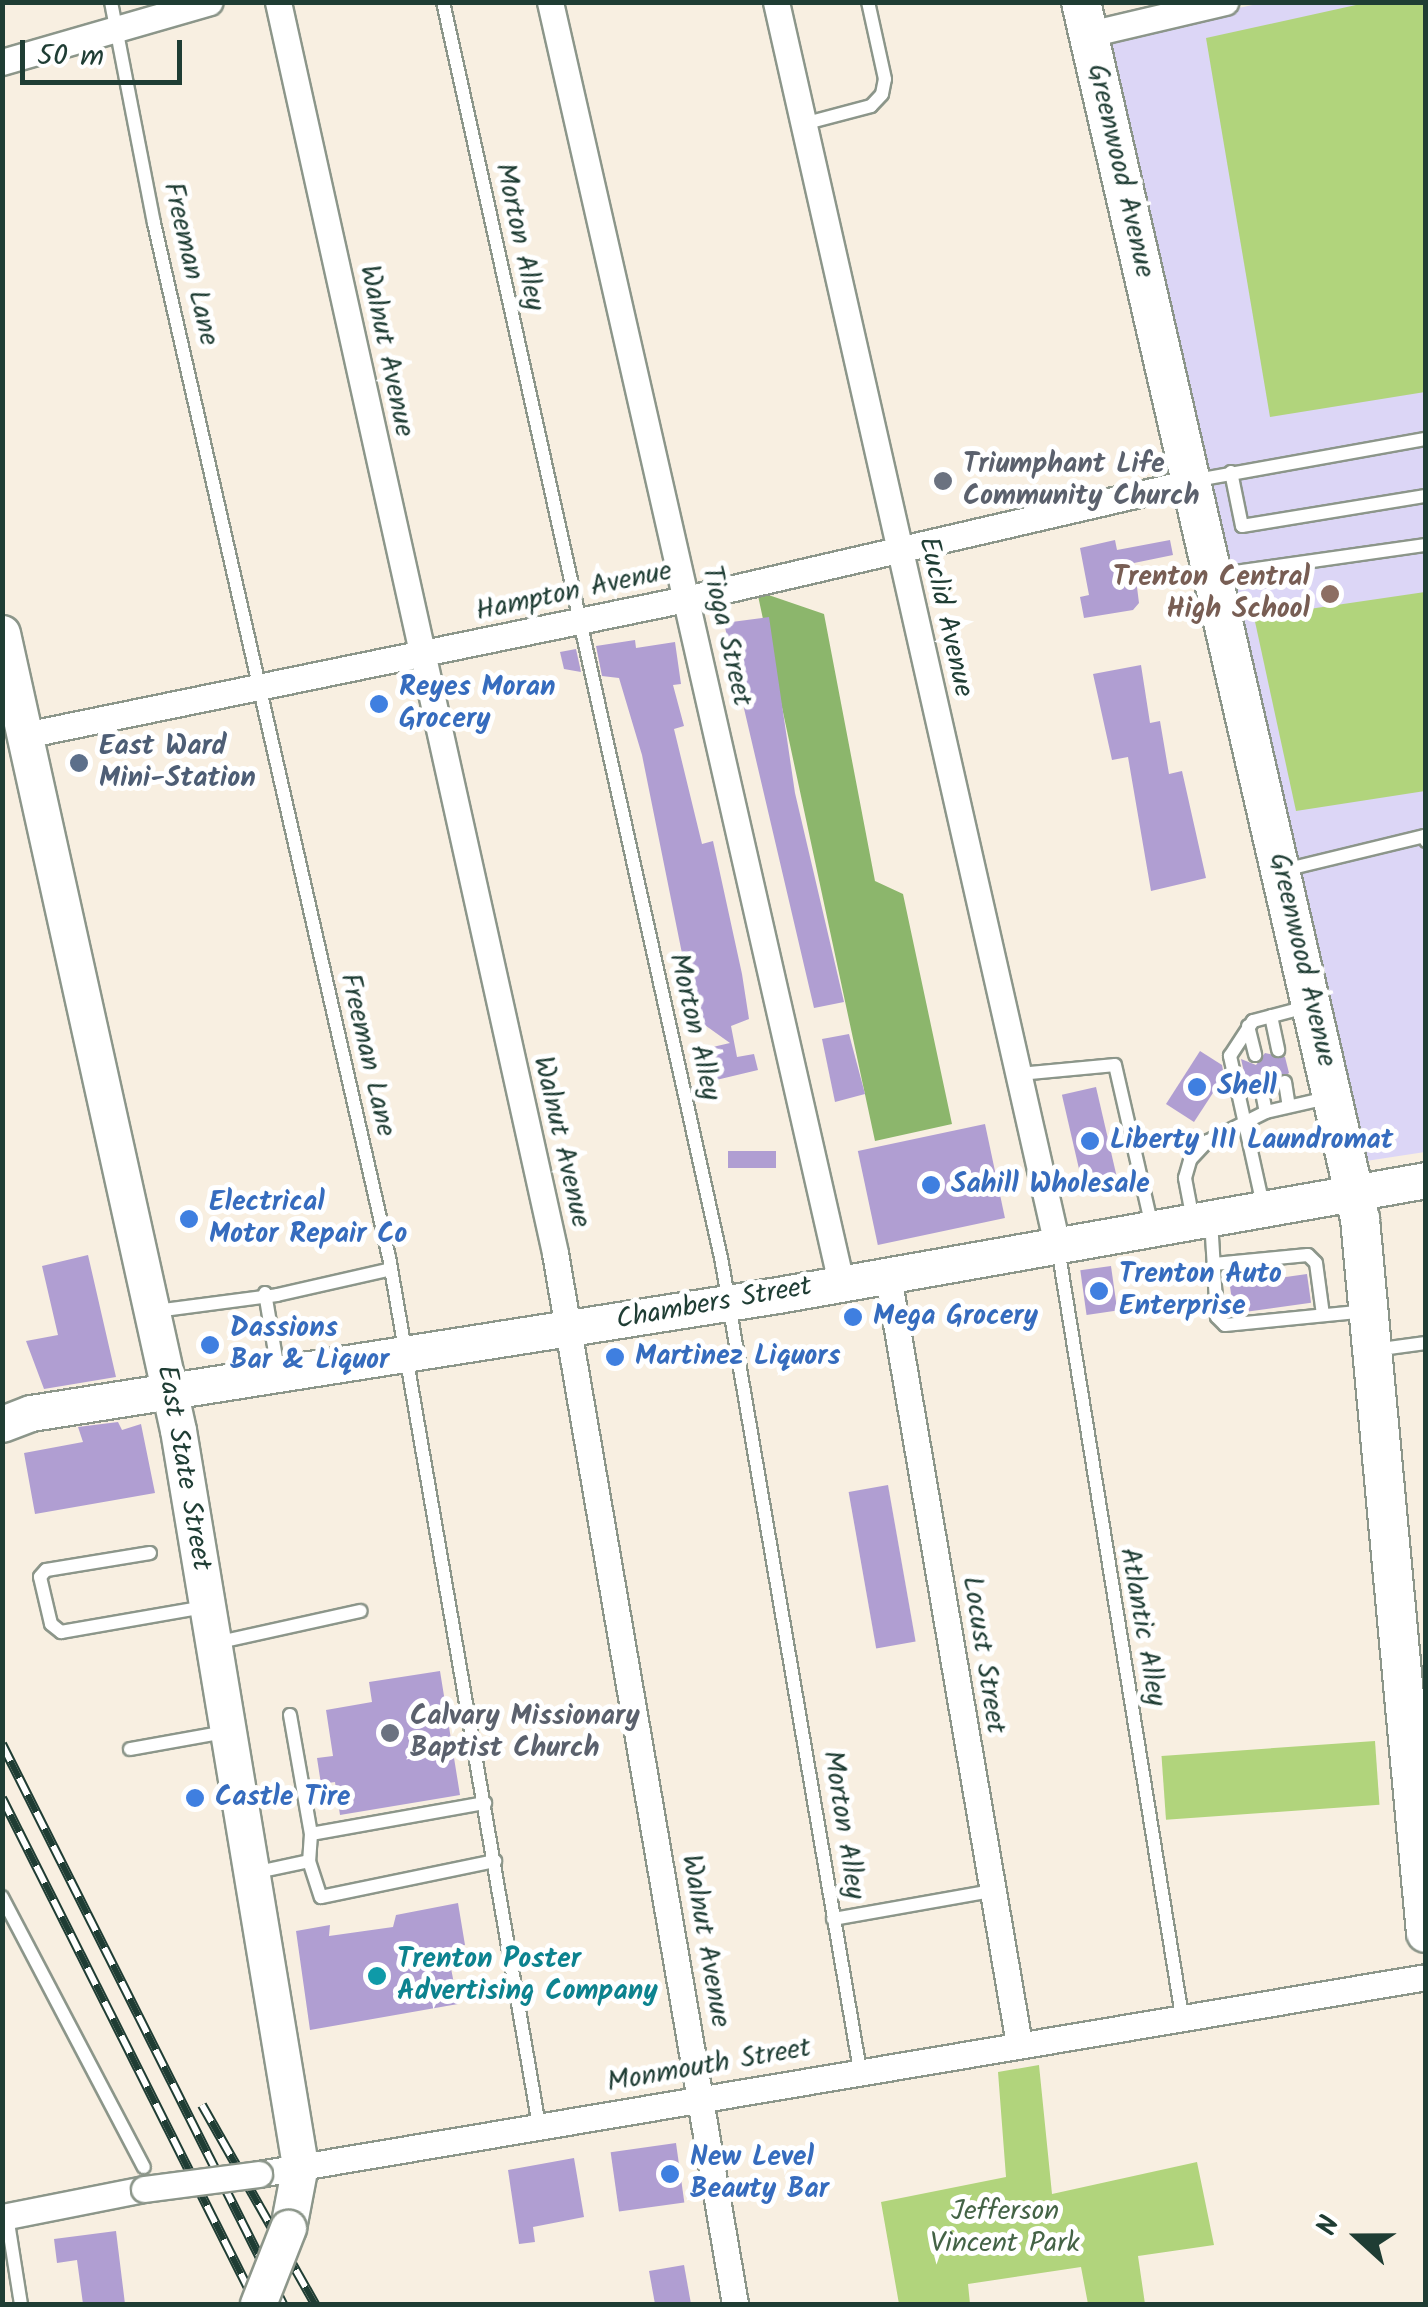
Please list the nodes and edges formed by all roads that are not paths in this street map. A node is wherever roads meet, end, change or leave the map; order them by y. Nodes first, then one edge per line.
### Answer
1 (111, 2) edge
2 (210, 2) edge
3 (278, 2) edge
4 (444, 2) edge
5 (550, 2) edge
6 (776, 2) edge
7 (868, 2) edge
8 (1225, 2) edge
9 (1085, 18) edge
10 (116, 28) junction
11 (2, 62) edge
12 (803, 124) junction
13 (1426, 439) edge
14 (1232, 472) junction
15 (1191, 482) junction
16 (1426, 496) edge
17 (1426, 545) edge
18 (898, 551) junction
19 (1212, 576) junction
20 (686, 599) junction
21 (576, 622) junction
22 (2, 634) edge
23 (422, 655) junction
24 (260, 691) junction
25 (26, 735) junction
26 (1426, 841) edge
27 (1282, 870) junction
28 (1312, 1006) junction
29 (1272, 1016) junction
30 (1248, 1026) junction
31 (1278, 1050) dead end
32 (1254, 1055) dead end
33 (1020, 1074) junction
34 (1285, 1082) dead end
35 (1261, 1087) dead end
36 (1334, 1096) junction
37 (1289, 1106) junction
38 (1266, 1112) junction
39 (1244, 1120) junction
40 (1426, 1180) edge
41 (1353, 1191) junction
42 (1263, 1208) junction
43 (1202, 1220) junction
44 (1153, 1229) junction
45 (1057, 1245) junction
46 (1214, 1264) junction
47 (391, 1269) junction
48 (888, 1276) junction
49 (842, 1283) junction
50 (265, 1293) junction
51 (729, 1302) junction
52 (154, 1311) junction
53 (1369, 1311) junction
54 (1323, 1315) junction
55 (570, 1328) junction
56 (1426, 1343) edge
57 (1373, 1350) junction
58 (407, 1354) junction
59 (279, 1375) junction
60 (170, 1392) junction
61 (2, 1424) edge
62 (150, 1553) dead end
63 (207, 1607) junction
64 (361, 1612) dead end
65 (213, 1643) junction
66 (290, 1715) dead end
67 (228, 1731) junction
68 (130, 1749) dead end
69 (485, 1803) junction
70 (311, 1834) junction
71 (309, 1861) junction
72 (495, 1861) junction
73 (252, 1873) junction
74 (991, 1891) junction
75 (2, 1897) edge
76 (833, 1919) junction
77 (1426, 1933) edge
78 (1426, 1977) edge
79 (1182, 2016) junction
80 (1019, 2044) junction
81 (860, 2070) junction
82 (702, 2098) junction
83 (539, 2125) junction
84 (300, 2165) junction
85 (144, 2178) junction
86 (4, 2216) edge
87 (21, 2304) edge
88 (258, 2304) edge
89 (735, 2304) edge

1 - 10 lane, Freeman Lane
2 - 10 street
3 - 23 street, Walnut Avenue
4 - 21 lane, Morton Alley
5 - 20 street, Tioga Street
6 - 12 street, Euclid Avenue
7 - 12 lane
8 - 9 street
9 - 15 main road, Greenwood Avenue
10 - 11 street
10 - 24 lane, Freeman Lane
12 - 18 street, Euclid Avenue
13 - 14 lane
14 - 15 lane
14 - 16 lane
15 - 18 street, Hampton Avenue
15 - 19 main road, Greenwood Avenue
17 - 19 lane
18 - 20 street, Hampton Avenue
18 - 33 street, Euclid Avenue
19 - 27 main road, Greenwood Avenue
20 - 21 street, Hampton Avenue
20 - 49 street, Tioga Street
21 - 23 street, Hampton Avenue
21 - 51 lane, Morton Alley
22 - 25 street, East State Street
23 - 24 street, Hampton Avenue
23 - 55 street, Walnut Avenue
24 - 25 street, Hampton Avenue
24 - 47 lane, Freeman Lane
25 - 52 street, East State Street
26 - 27 lane
27 - 28 main road, Greenwood Avenue
28 - 29 lane
28 - 36 main road, Greenwood Avenue
29 - 30 lane
29 - 31 lane
30 - 32 lane
30 - 39 lane
33 - 44 lane
33 - 45 street, Euclid Avenue
34 - 37 lane
35 - 38 lane
36 - 37 lane
36 - 41 main road, Greenwood Avenue
37 - 38 lane
38 - 39 lane
39 - 42 lane
39 - 43 lane
40 - 41 street, Chambers Street
41 - 42 street, Chambers Street
41 - 53 main road, Greenwood Avenue
42 - 43 street, Chambers Street
43 - 44 street, Chambers Street
43 - 46 lane
44 - 45 street, Chambers Street
45 - 48 street, Chambers Street
45 - 79 lane, Atlantic Alley
46 - 54 lane
46 - 54 lane
47 - 50 lane
47 - 58 lane, Freeman Lane
48 - 49 street, Chambers Street
48 - 74 street, Locust Street
49 - 51 street, Chambers Street
50 - 52 lane
50 - 59 lane
51 - 55 street, Chambers Street
51 - 76 lane, Morton Alley
52 - 60 street, East State Street
53 - 54 lane
53 - 57 main road, Greenwood Avenue
55 - 58 street, Chambers Street
55 - 82 street, Walnut Avenue
56 - 57 lane
57 - 77 main road, Greenwood Avenue
58 - 59 street, Chambers Street
58 - 69 lane, Freeman Lane
59 - 60 street, Chambers Street
60 - 61 street, Chambers Street
60 - 63 street, East State Street
62 - 63 lane
63 - 65 street, East State Street
64 - 65 lane
65 - 67 street, East State Street
66 - 70 lane
67 - 68 lane
67 - 73 street, East State Street
69 - 70 lane
69 - 72 lane, Freeman Lane
70 - 71 lane
71 - 72 lane
71 - 73 lane
72 - 83 lane, Freeman Lane
73 - 84 street, East State Street
74 - 76 lane
74 - 80 street, Locust Street
75 - 85 lane
76 - 81 lane, Morton Alley
78 - 79 street, Monmouth Street
79 - 80 street, Monmouth Street
80 - 81 street, Monmouth Street
81 - 82 street, Monmouth Street
82 - 83 street, Monmouth Street
82 - 89 street, Walnut Avenue
83 - 84 street, Monmouth Street
84 - 85 street, Monmouth Street, bridge
84 - 88 street, East State Street, bridge
85 - 86 street, Monmouth Street
86 - 87 lane

